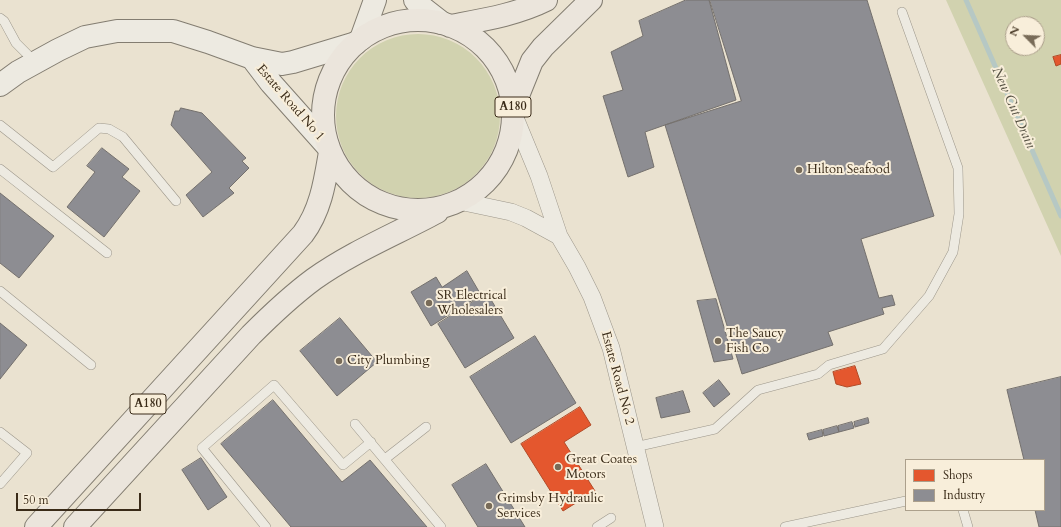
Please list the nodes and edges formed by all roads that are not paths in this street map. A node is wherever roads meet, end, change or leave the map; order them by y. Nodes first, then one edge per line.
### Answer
1 (375, 0) edge
2 (415, 0) edge
3 (546, 0) edge
4 (592, 0) edge
5 (902, 12) dead end
6 (0, 18) edge
7 (446, 24) junction
8 (358, 41) junction
9 (252, 58) junction
10 (36, 63) junction
11 (0, 85) edge
12 (513, 111) junction
13 (0, 125) edge
14 (329, 150) junction
15 (0, 168) edge
16 (176, 201) dead end
17 (453, 204) junction
18 (559, 236) junction
19 (107, 253) dead end
20 (0, 291) edge
21 (91, 365) dead end
22 (355, 424) dead end
23 (426, 427) dead end
24 (0, 432) edge
25 (371, 442) junction
26 (635, 447) junction
27 (385, 459) junction
28 (0, 484) edge
29 (905, 501) edge
30 (963, 511) edge
31 (611, 518) dead end
32 (36, 527) edge
33 (76, 527) edge
34 (266, 527) edge
35 (441, 527) edge
36 (597, 527) edge
37 (655, 527) edge
38 (785, 527) edge
39 (968, 527) edge

1 - 8 street
2 - 7 street
3 - 7 highway, A180
4 - 12 highway, A180
5 - 26 lane
6 - 10 lane
7 - 8 highway, A180
7 - 12 highway, A180
8 - 9 street, Estate Road No 1
8 - 14 highway, A180
9 - 10 street, Estate Road No 1
9 - 14 street, Estate Road No 1
10 - 11 street, Estate Road No 1
12 - 17 highway, A180
12 - 18 street, Estate Road No 2
13 - 16 lane
14 - 17 highway, A180
14 - 32 highway, A180
15 - 19 lane
17 - 18 street
17 - 33 highway, A180
18 - 26 street, Estate Road No 2
20 - 21 lane
22 - 25 lane
23 - 27 lane
24 - 28 lane
25 - 27 lane
25 - 34 lane
26 - 37 street, Estate Road No 2
27 - 35 lane
29 - 38 lane
30 - 39 lane
31 - 36 lane

